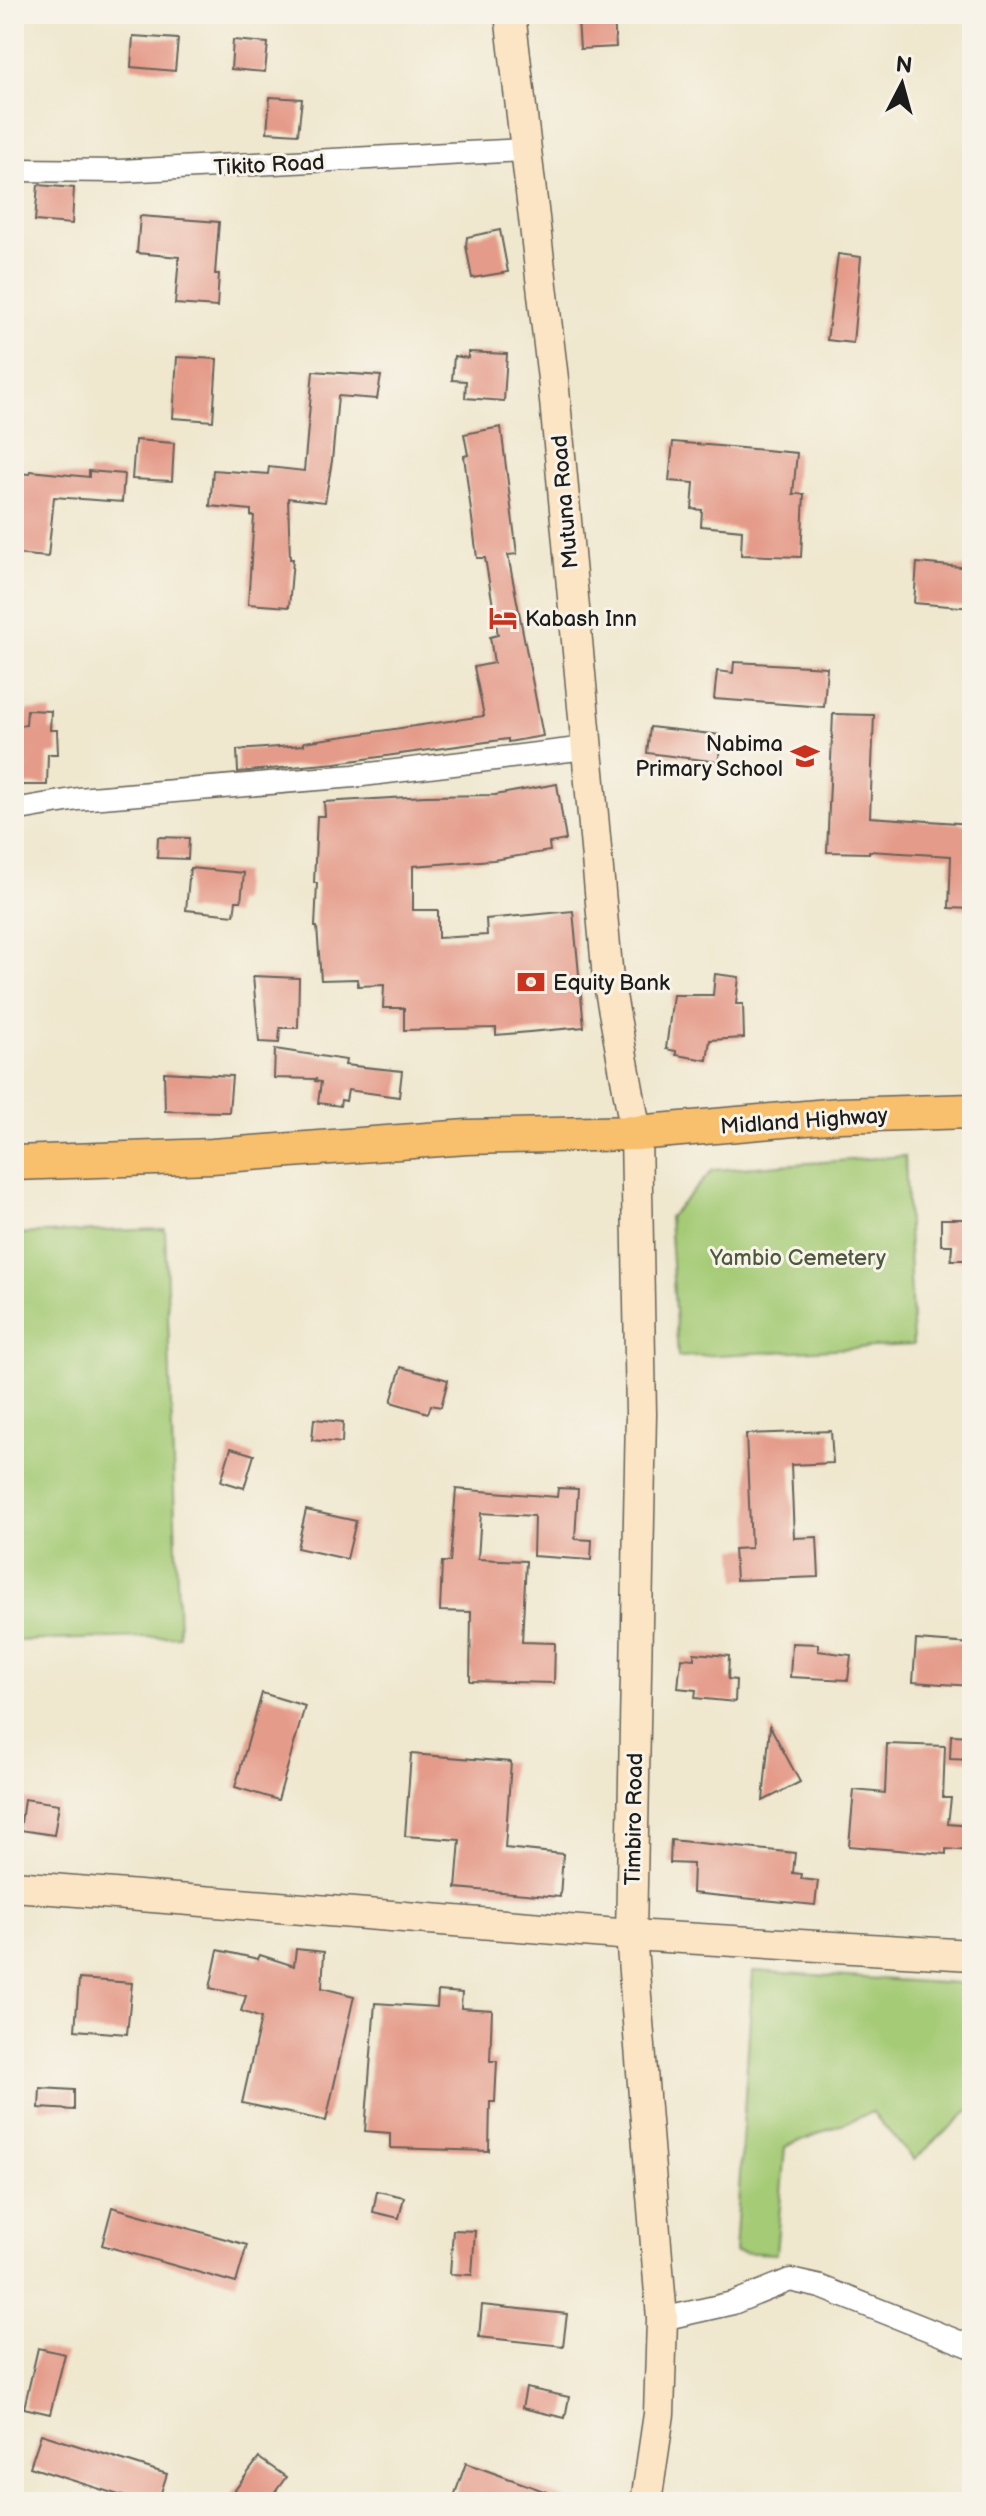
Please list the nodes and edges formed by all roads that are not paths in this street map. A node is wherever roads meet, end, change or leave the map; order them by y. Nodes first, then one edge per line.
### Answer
1 (510, 14) edge
2 (524, 150) junction
3 (14, 170) edge
4 (586, 748) junction
5 (14, 810) edge
6 (972, 1111) edge
7 (636, 1133) junction
8 (14, 1163) edge
9 (14, 1886) edge
10 (631, 1935) junction
11 (972, 1955) edge
12 (662, 2319) junction
13 (972, 2347) edge
14 (646, 2502) edge

1 - 2 street, Mutuna Road
2 - 3 street, Tikito Road
2 - 4 street, Mutuna Road
4 - 5 street
4 - 7 street, Mutuna Road
6 - 7 main road, Midland Highway
7 - 8 main road, Midland Highway
7 - 10 street, Timbiro Road
9 - 10 street
10 - 11 street
10 - 12 street, Timbiro Road
12 - 13 street
12 - 14 street, Timbiro Road

